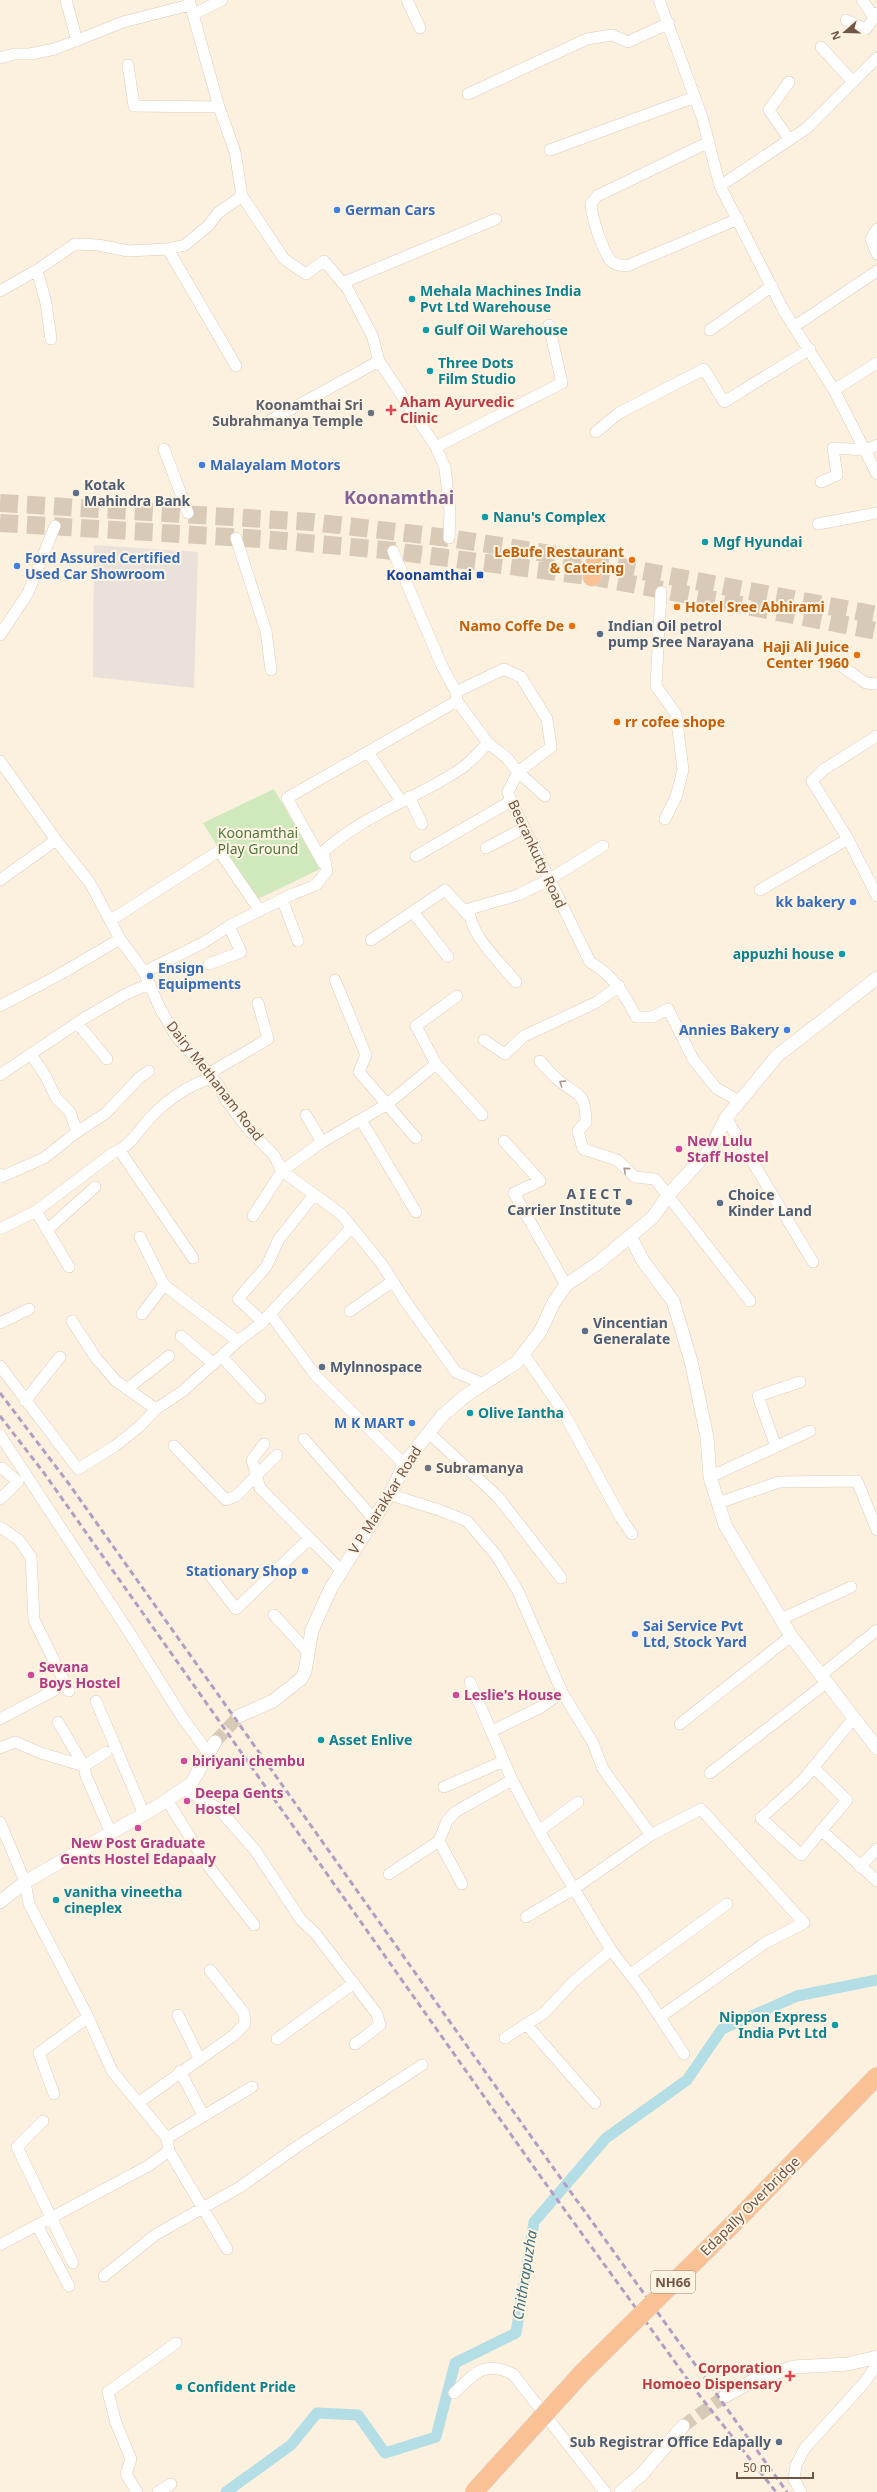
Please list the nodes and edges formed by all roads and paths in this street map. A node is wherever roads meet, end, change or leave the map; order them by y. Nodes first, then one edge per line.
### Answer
1 (66, 0) edge
2 (222, 0) edge
3 (407, 0) edge
4 (659, 0) edge
5 (862, 0) edge
6 (191, 6) edge
7 (876, 15) edge
8 (846, 20) dead end
9 (669, 23) junction
10 (420, 28) dead end
11 (78, 41) junction
12 (821, 47) dead end
13 (0, 58) edge
14 (877, 58) edge
15 (128, 65) dead end
16 (789, 82) dead end
17 (853, 82) junction
18 (468, 94) dead end
19 (695, 97) junction
20 (219, 107) junction
21 (789, 139) junction
22 (709, 142) junction
23 (550, 150) dead end
24 (720, 186) junction
25 (242, 196) junction
26 (496, 219) dead end
27 (738, 219) junction
28 (877, 229) edge
29 (168, 249) junction
30 (877, 254) edge
31 (37, 270) junction
32 (877, 271) edge
33 (342, 283) junction
34 (772, 286) junction
35 (0, 291) edge
36 (549, 325) dead end
37 (795, 326) junction
38 (710, 330) dead end
39 (51, 339) dead end
40 (810, 348) junction
41 (379, 361) junction
42 (877, 363) edge
43 (236, 366) dead end
44 (834, 390) junction
45 (264, 424) dead end
46 (596, 432) dead end
47 (877, 445) edge
48 (436, 447) junction
49 (164, 449) dead end
50 (866, 450) junction
51 (877, 474) edge
52 (821, 482) dead end
53 (877, 512) edge
54 (188, 513) dead end
55 (818, 524) dead end
56 (55, 526) dead end
57 (236, 538) dead end
58 (449, 538) dead end
59 (393, 551) dead end
60 (661, 592) dead end
61 (0, 635) edge
62 (844, 668) dead end
63 (271, 670) dead end
64 (877, 684) edge
65 (456, 697) junction
66 (877, 736) edge
67 (488, 743) junction
68 (368, 752) junction
69 (1, 764) edge
70 (518, 772) junction
71 (545, 796) dead end
72 (405, 799) junction
73 (511, 801) junction
74 (665, 819) dead end
75 (422, 824) dead end
76 (524, 828) junction
77 (848, 839) junction
78 (56, 840) junction
79 (603, 846) dead end
80 (486, 848) dead end
81 (416, 856) dead end
82 (327, 871) junction
83 (550, 879) junction
84 (0, 880) edge
85 (760, 890) dead end
86 (877, 896) edge
87 (282, 899) junction
88 (260, 911) junction
89 (413, 912) junction
90 (469, 916) junction
91 (110, 920) junction
92 (229, 926) junction
93 (120, 939) junction
94 (298, 940) dead end
95 (371, 940) dead end
96 (448, 957) dead end
97 (209, 964) dead end
98 (144, 972) junction
99 (877, 978) edge
100 (335, 980) dead end
101 (516, 982) dead end
102 (149, 984) junction
103 (619, 986) junction
104 (457, 996) dead end
105 (258, 1003) dead end
106 (0, 1006) edge
107 (78, 1024) junction
108 (484, 1040) dead end
109 (31, 1054) junction
110 (107, 1059) dead end
111 (540, 1061) dead end
112 (436, 1064) junction
113 (149, 1071) dead end
114 (0, 1075) edge
115 (210, 1076) junction
116 (738, 1101) junction
117 (386, 1105) junction
118 (306, 1115) dead end
119 (482, 1115) dead end
120 (726, 1118) junction
121 (361, 1120) junction
122 (77, 1132) junction
123 (416, 1138) dead end
124 (504, 1141) dead end
125 (322, 1142) junction
126 (120, 1151) junction
127 (282, 1170) junction
128 (0, 1174) edge
129 (95, 1187) dead end
130 (669, 1194) junction
131 (314, 1195) junction
132 (36, 1211) junction
133 (416, 1212) dead end
134 (253, 1216) dead end
135 (351, 1228) junction
136 (0, 1229) edge
137 (47, 1230) junction
138 (630, 1236) junction
139 (140, 1237) dead end
140 (193, 1258) dead end
141 (813, 1262) dead end
142 (69, 1267) dead end
143 (393, 1281) junction
144 (164, 1285) junction
145 (566, 1285) junction
146 (750, 1301) dead end
147 (29, 1309) dead end
148 (350, 1311) dead end
149 (142, 1314) dead end
150 (267, 1318) junction
151 (72, 1321) dead end
152 (0, 1324) edge
153 (181, 1336) dead end
154 (238, 1341) junction
155 (523, 1353) junction
156 (169, 1356) dead end
157 (60, 1357) dead end
158 (218, 1360) junction
159 (0, 1366) edge
160 (800, 1382) dead end
161 (483, 1384) junction
162 (127, 1389) junction
163 (260, 1398) dead end
164 (25, 1401) junction
165 (156, 1409) junction
166 (810, 1431) dead end
167 (429, 1433) junction
168 (0, 1435) edge
169 (304, 1439) dead end
170 (264, 1444) dead end
171 (174, 1446) dead end
172 (776, 1447) junction
173 (276, 1456) dead end
174 (404, 1464) junction
175 (0, 1469) edge
176 (256, 1477) junction
177 (710, 1477) junction
178 (388, 1494) junction
179 (0, 1499) edge
180 (718, 1503) junction
181 (373, 1518) junction
182 (0, 1527) edge
183 (877, 1530) edge
184 (632, 1534) dead end
185 (310, 1538) junction
186 (341, 1570) junction
187 (210, 1575) dead end
188 (562, 1578) dead end
189 (851, 1587) dead end
190 (274, 1615) dead end
191 (781, 1619) junction
192 (877, 1630) edge
193 (791, 1636) junction
194 (308, 1651) junction
195 (823, 1679) junction
196 (470, 1682) dead end
197 (55, 1690) dead end
198 (69, 1691) dead end
199 (562, 1692) junction
200 (96, 1701) dead end
201 (239, 1716) tunnel mouth
202 (0, 1719) edge
203 (852, 1719) junction
204 (58, 1722) dead end
205 (680, 1724) dead end
206 (492, 1731) junction
207 (214, 1742) tunnel mouth
208 (0, 1748) edge
209 (877, 1748) edge
210 (106, 1752) dead end
211 (209, 1754) junction
212 (504, 1761) junction
213 (84, 1766) junction
214 (813, 1767) junction
215 (710, 1773) dead end
216 (512, 1780) junction
217 (444, 1787) dead end
218 (184, 1789) junction
219 (167, 1800) junction
220 (578, 1802) dead end
221 (144, 1814) junction
222 (0, 1822) edge
223 (822, 1830) junction
224 (538, 1831) junction
225 (111, 1833) junction
226 (651, 1835) junction
227 (439, 1841) junction
228 (877, 1848) edge
229 (860, 1867) junction
230 (389, 1874) dead end
231 (877, 1881) edge
232 (25, 1882) junction
233 (462, 1884) dead end
234 (575, 1888) junction
235 (0, 1902) edge
236 (727, 1904) dead end
237 (526, 1917) dead end
238 (254, 1925) dead end
239 (612, 1950) junction
240 (210, 1970) dead end
241 (631, 1974) junction
242 (354, 1983) junction
243 (178, 2016) dead end
244 (88, 2017) junction
245 (660, 2017) junction
246 (526, 2024) junction
247 (505, 2038) dead end
248 (277, 2039) dead end
249 (355, 2044) dead end
250 (684, 2054) dead end
251 (199, 2058) junction
252 (422, 2065) dead end
253 (180, 2071) junction
254 (877, 2076) edge
255 (252, 2086) dead end
256 (54, 2094) dead end
257 (138, 2103) junction
258 (595, 2103) dead end
259 (203, 2116) junction
260 (43, 2121) dead end
261 (167, 2138) junction
262 (169, 2151) junction
263 (203, 2209) junction
264 (51, 2217) junction
265 (37, 2225) junction
266 (0, 2245) edge
267 (227, 2249) dead end
268 (73, 2263) dead end
269 (104, 2276) dead end
270 (69, 2286) dead end
271 (176, 2343) dead end
272 (877, 2357) edge
273 (877, 2364) edge
274 (454, 2393) dead end
275 (725, 2396) tunnel mouth
276 (683, 2426) tunnel mouth
277 (171, 2484) dead end
278 (137, 2492) edge
279 (158, 2492) edge
280 (474, 2492) edge
281 (605, 2492) edge
282 (621, 2492) edge
283 (801, 2492) edge

1 - 11 street
2 - 6 street
3 - 10 street
4 - 9 street
5 - 7 street
6 - 11 street
6 - 20 street
7 - 8 street
9 - 18 street
9 - 19 street
11 - 13 street
12 - 17 street
14 - 17 street
15 - 20 street
16 - 21 street
17 - 21 street
19 - 22 street
19 - 23 street
20 - 25 street
21 - 24 street
22 - 24 street
22 - 27 street
24 - 27 street
25 - 29 street
25 - 33 street
26 - 33 street
27 - 34 street
28 - 30 street
29 - 31 street
29 - 43 street
31 - 35 street
31 - 39 street
32 - 37 street
33 - 41 street
34 - 37 street
34 - 38 street
36 - 48 street
37 - 40 street
40 - 44 street
40 - 46 street
41 - 45 street
41 - 48 street
42 - 44 street
44 - 50 street
47 - 50 street
48 - 58 street
49 - 54 street
50 - 51 street
50 - 52 street
53 - 55 street
56 - 61 street
57 - 63 street
59 - 65 street
60 - 74 street
62 - 64 street
65 - 67 street
65 - 68 street
65 - 70 street
66 - 77 street
67 - 70 street
67 - 72 street
68 - 72 street
68 - 82 street
69 - 78 street, Dairy Methanam Road
70 - 71 street
70 - 73 street, Beerankutty Road
72 - 75 street
72 - 82 street
73 - 76 street, Beerankutty Road
73 - 81 street
76 - 80 street
76 - 83 street, Beerankutty Road
77 - 85 street
77 - 86 street
78 - 84 street
78 - 91 street, Dairy Methanam Road
79 - 83 street
82 - 87 street
83 - 90 street
83 - 103 street, Beerankutty Road
87 - 88 street
87 - 94 street
88 - 91 street
88 - 92 street
89 - 90 street
89 - 95 street
89 - 96 street
90 - 101 street
91 - 93 street, Dairy Methanam Road
92 - 97 street
92 - 98 street
93 - 98 street, Dairy Methanam Road
93 - 106 street
98 - 102 street, Dairy Methanam Road
99 - 116 street, V P Marakkar Road
100 - 117 street
102 - 107 street
102 - 115 street, Dairy Methanam Road
103 - 108 street
103 - 116 street, Beerankutty Road
104 - 112 street
105 - 115 street
107 - 109 street
107 - 110 street
109 - 114 street
109 - 122 street
130 -> 111 street
112 - 117 street
112 - 119 street
113 - 122 street
115 - 126 street
115 - 127 street, Dairy Methanam Road
116 - 120 street, V P Marakkar Road
117 - 121 street
117 - 123 street
118 - 125 street
120 - 130 street, V P Marakkar Road
120 - 141 street
121 - 125 street
121 - 133 street
122 - 128 street
124 - 145 street
125 - 127 street
126 - 132 street
126 - 140 street
127 - 131 street, Dairy Methanam Road
127 - 134 street
129 - 137 street
130 - 138 street, V P Marakkar Road
130 - 146 street
131 - 135 street, Dairy Methanam Road
131 - 150 street
132 - 136 street
132 - 137 street
135 - 143 street, Dairy Methanam Road
135 - 150 street
137 - 142 street
138 - 145 street, V P Marakkar Road
138 - 177 street
139 - 144 street
143 - 148 street
143 - 161 street, Dairy Methanam Road
144 - 149 street
144 - 154 street
145 - 155 street, V P Marakkar Road
147 - 152 street
150 - 154 street
150 - 174 street
151 - 162 street
153 - 158 street
154 - 158 street
155 - 161 street, V P Marakkar Road
155 - 184 street
156 - 162 street
157 - 164 street
158 - 163 street
158 - 165 street
159 - 164 street
160 - 172 street
161 - 167 street, V P Marakkar Road
162 - 165 street
164 - 165 street
166 - 172 street
167 - 174 street, V P Marakkar Road
167 - 188 street
168 - 211 street
169 - 181 street
170 - 176 street
171 - 176 street
172 - 177 street
173 - 176 street
174 - 178 street, V P Marakkar Road
175 - 179 street
176 - 185 street
177 - 180 street
178 - 181 street, V P Marakkar Road
178 - 199 street
180 - 183 street
180 - 191 street
181 - 186 street, V P Marakkar Road
182 - 198 street
185 - 186 street
185 - 187 street
186 - 194 street, V P Marakkar Road
189 - 191 street
190 - 194 street
191 - 193 street
192 - 195 street
193 - 195 street
193 - 205 street
194 - 201 street, V P Marakkar Road
195 - 203 street
195 - 215 street
196 - 206 street
197 - 202 street
199 - 206 street
199 - 226 street
200 - 221 street
203 - 209 street
203 - 214 street
204 - 213 street
206 - 212 street
207 - 211 street
208 - 213 street
210 - 213 street
211 - 218 street
212 - 216 street
212 - 217 street
213 - 225 street
214 - 223 street
214 - 223 street
216 - 224 street
216 - 227 street
218 - 219 street
218 - 242 street
219 - 221 street
219 - 238 street
220 - 224 street
221 - 225 street
222 - 232 street
223 - 229 street
224 - 234 street
225 - 232 street
226 - 234 street
226 - 245 street
227 - 230 street
227 - 233 street
228 - 229 street
229 - 231 street
232 - 235 street
232 - 244 street
234 - 237 street
234 - 239 street
236 - 241 street
239 - 241 street
239 - 246 street
240 - 251 street
241 - 245 street
242 - 248 street
242 - 249 street
243 - 251 street
244 - 256 street
244 - 257 street
245 - 250 street
246 - 247 street
246 - 258 street
251 - 253 street
252 - 263 street
253 - 257 street
253 - 259 street
254 - 280 highway, Edapally Overbridge / NH66, bridge
255 - 259 street
257 - 261 street
259 - 261 street
260 - 264 street
261 - 262 street
262 - 263 street
262 - 264 street
263 - 267 street
263 - 269 street
264 - 265 street
264 - 268 street
265 - 266 street
265 - 270 street
271 - 278 street
272 - 275 street
273 - 283 street
274 - 281 street
276 - 282 street
277 - 279 street

